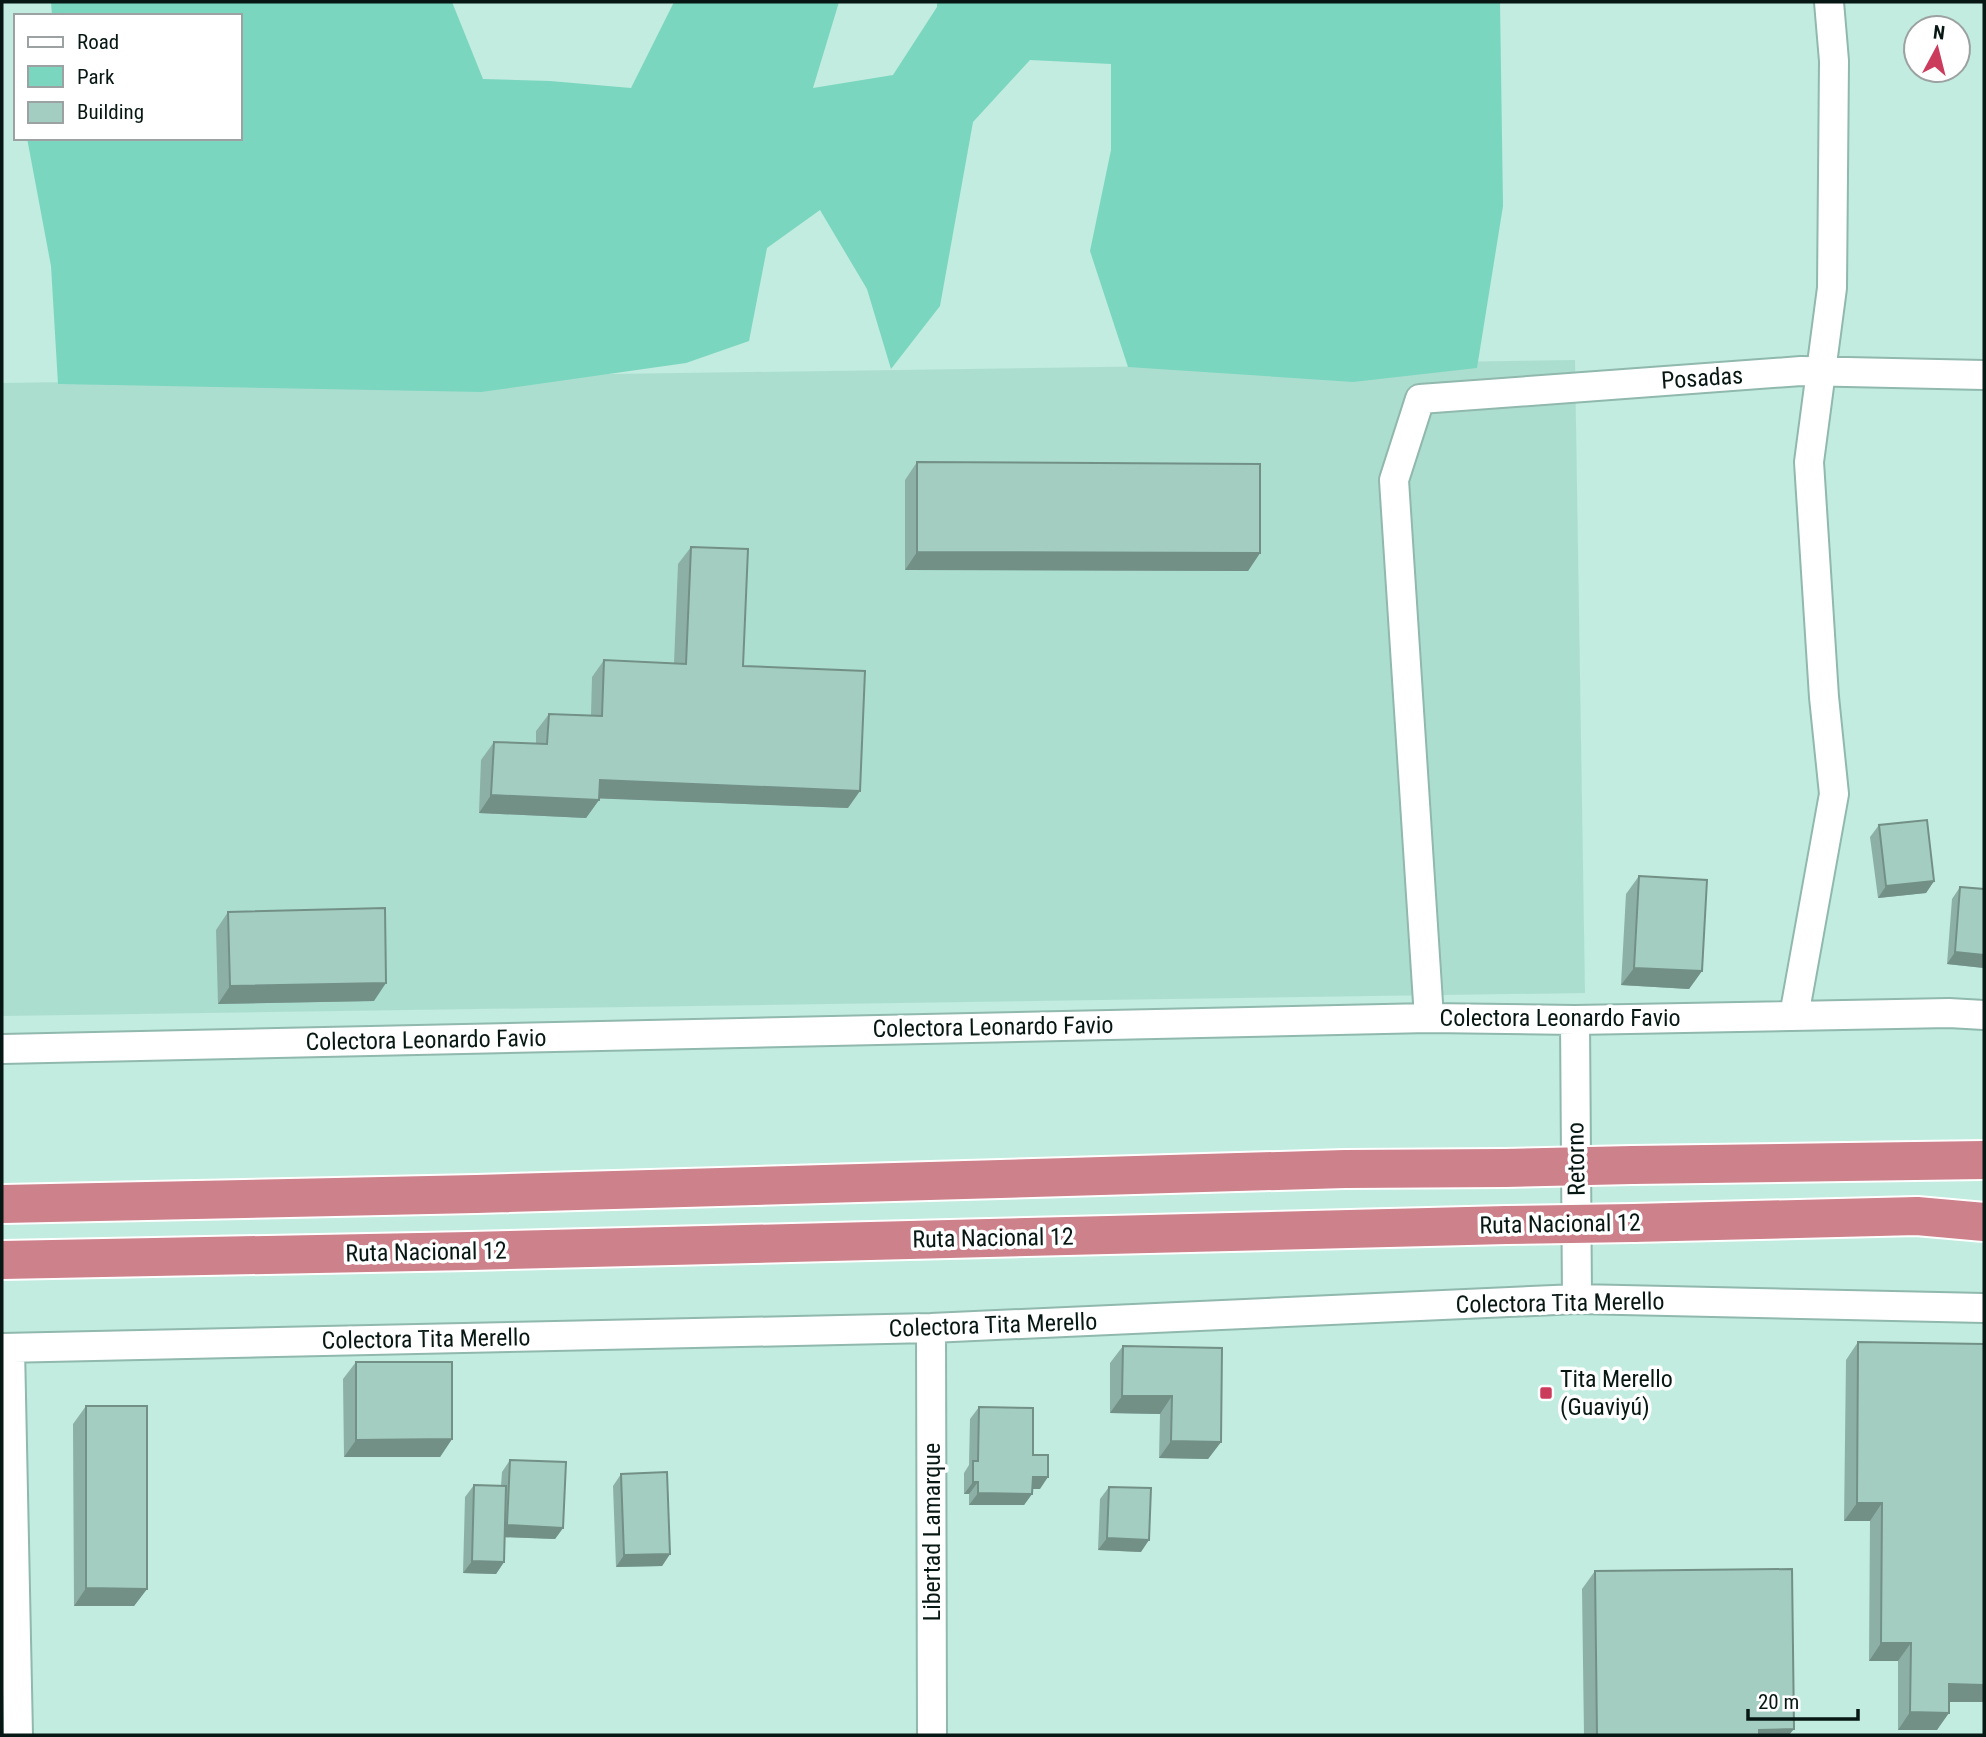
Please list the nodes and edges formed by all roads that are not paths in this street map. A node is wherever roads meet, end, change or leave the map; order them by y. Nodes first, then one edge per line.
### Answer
1 (1829, 2) edge
2 (1821, 371) junction
3 (1984, 375) edge
4 (1984, 1015) edge
5 (1794, 1016) junction
6 (1429, 1018) junction
7 (1575, 1020) junction
8 (2, 1049) edge
9 (1984, 1160) edge
10 (2, 1205) edge
11 (1984, 1222) edge
12 (2, 1259) edge
13 (1577, 1298) junction
14 (1984, 1308) edge
15 (931, 1328) junction
16 (6, 1348) edge
17 (18, 1735) edge
18 (932, 1735) edge

1 - 2 street
2 - 3 street, Posadas
2 - 5 street
2 - 6 street, Posadas
4 - 5 street, Colectora Leonardo Favio
5 - 7 street, Colectora Leonardo Favio
6 - 7 street, Colectora Leonardo Favio
6 - 8 street, Colectora Leonardo Favio
7 - 13 street, Retorno
9 - 10 highway, bridge
11 - 12 highway, Ruta Nacional 12, bridge
13 - 14 street, Colectora Tita Merello
13 - 15 street, Colectora Tita Merello
15 - 16 street, Colectora Tita Merello
15 - 18 street, Libertad Lamarque
16 - 17 street

